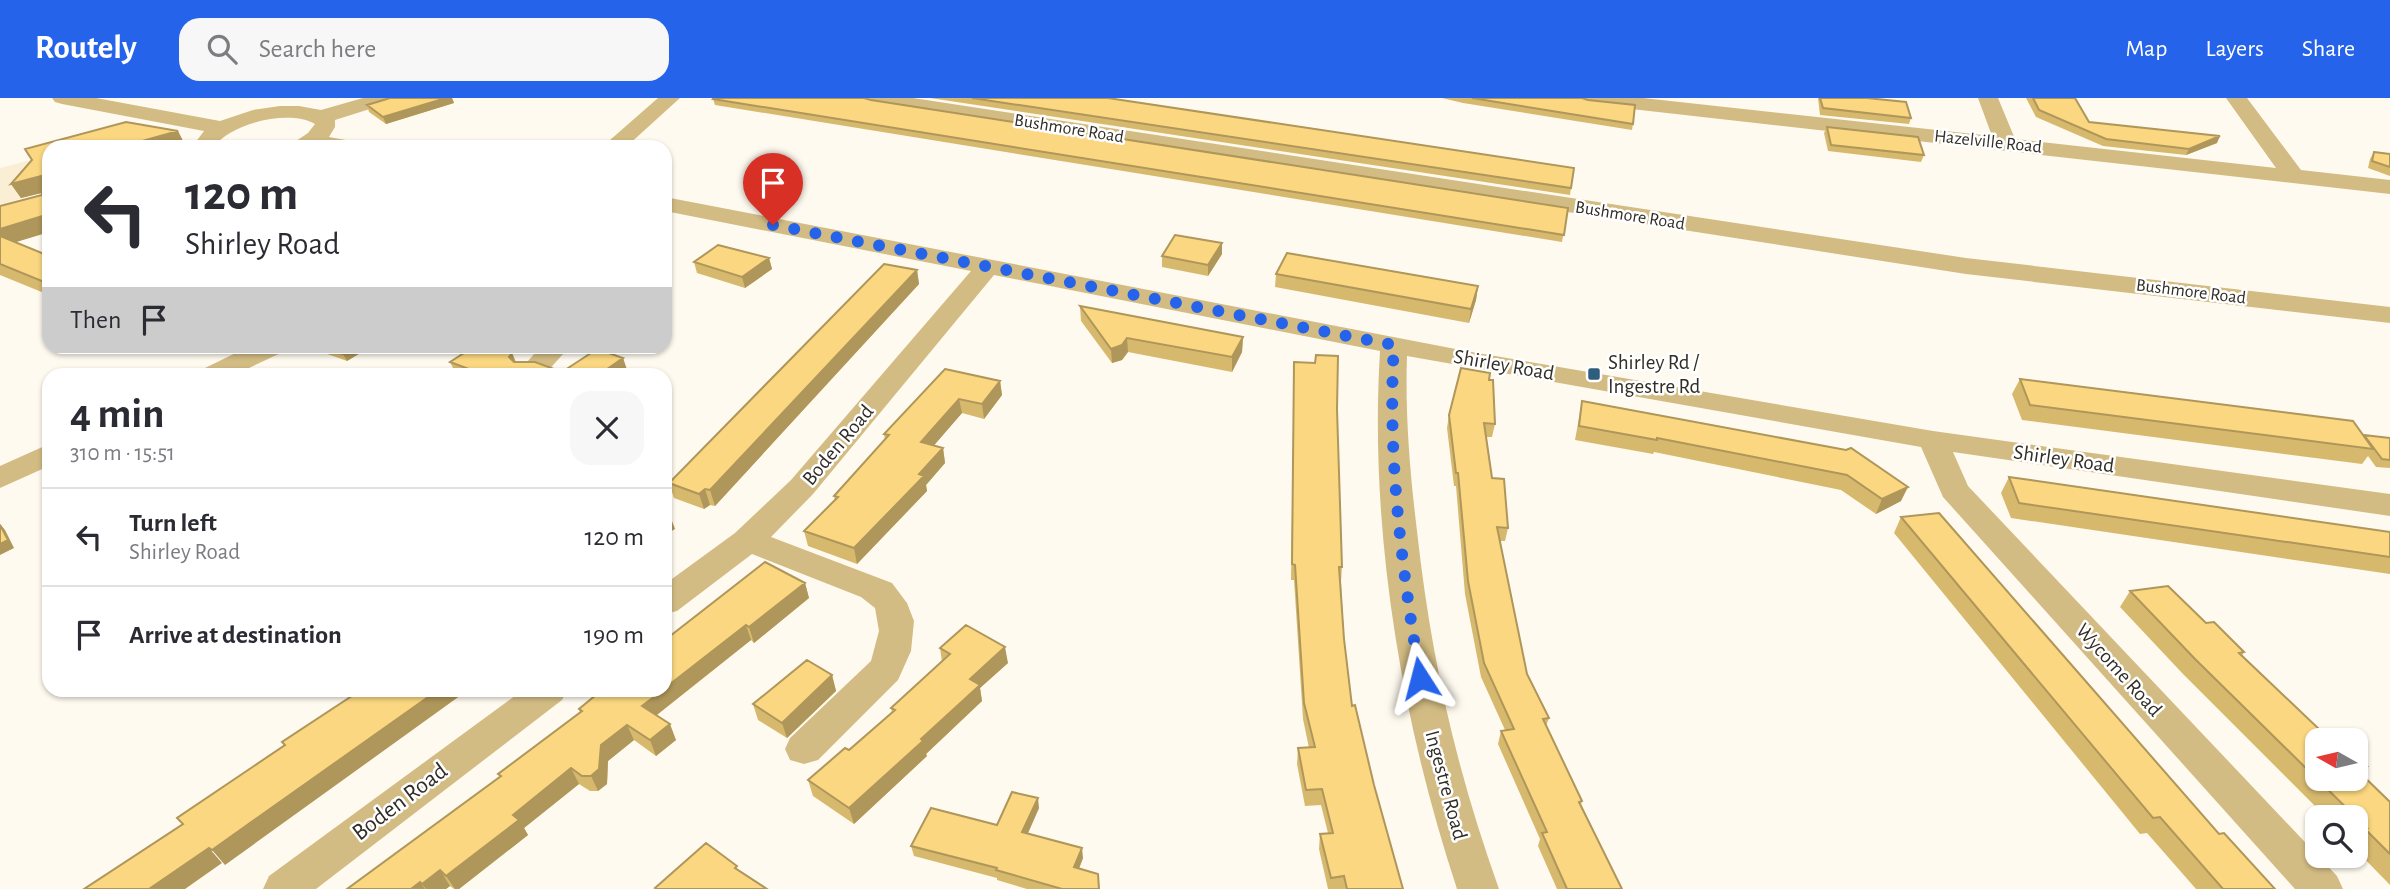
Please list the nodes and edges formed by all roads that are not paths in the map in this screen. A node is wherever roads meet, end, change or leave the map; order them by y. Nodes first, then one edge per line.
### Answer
1 (62, 98) edge
2 (385, 98) edge
3 (670, 98) edge
4 (872, 98) edge
5 (1587, 98) edge
6 (1988, 98) edge
7 (2236, 98) edge
8 (321, 117) junction
9 (223, 128) junction
10 (208, 140) edge
11 (311, 140) edge
12 (621, 140) edge
13 (2006, 144) junction
14 (2294, 176) junction
15 (2390, 187) edge
16 (672, 205) edge
17 (989, 265) junction
18 (2390, 315) edge
19 (1394, 345) junction
20 (256, 354) edge
21 (549, 354) edge
22 (227, 368) edge
23 (536, 368) edge
24 (1933, 440) junction
25 (42, 457) edge
26 (0, 478) edge
27 (2390, 505) edge
28 (747, 541) junction
29 (672, 597) edge
30 (540, 697) edge
31 (804, 749) dead end
32 (284, 889) edge
33 (1478, 889) edge
34 (2322, 889) edge

1 - 9 street
2 - 8 street
3 - 12 street
4 - 18 street, Bushmore Road
5 - 13 street, Hazelville Road
6 - 13 street
7 - 14 street
8 - 9 street
8 - 11 street
9 - 10 street
13 - 14 street, Hazelville Road
14 - 15 street, Hazelville Road
16 - 17 street, Shirley Road
17 - 19 street, Shirley Road
17 - 28 street, Boden Road
19 - 24 street, Shirley Road
19 - 33 street, Ingestre Road
20 - 22 street
21 - 23 street
24 - 27 street, Shirley Road
24 - 34 street, Wycome Road
25 - 26 street
28 - 29 street, Boden Road
28 - 31 street
30 - 32 street, Boden Road

